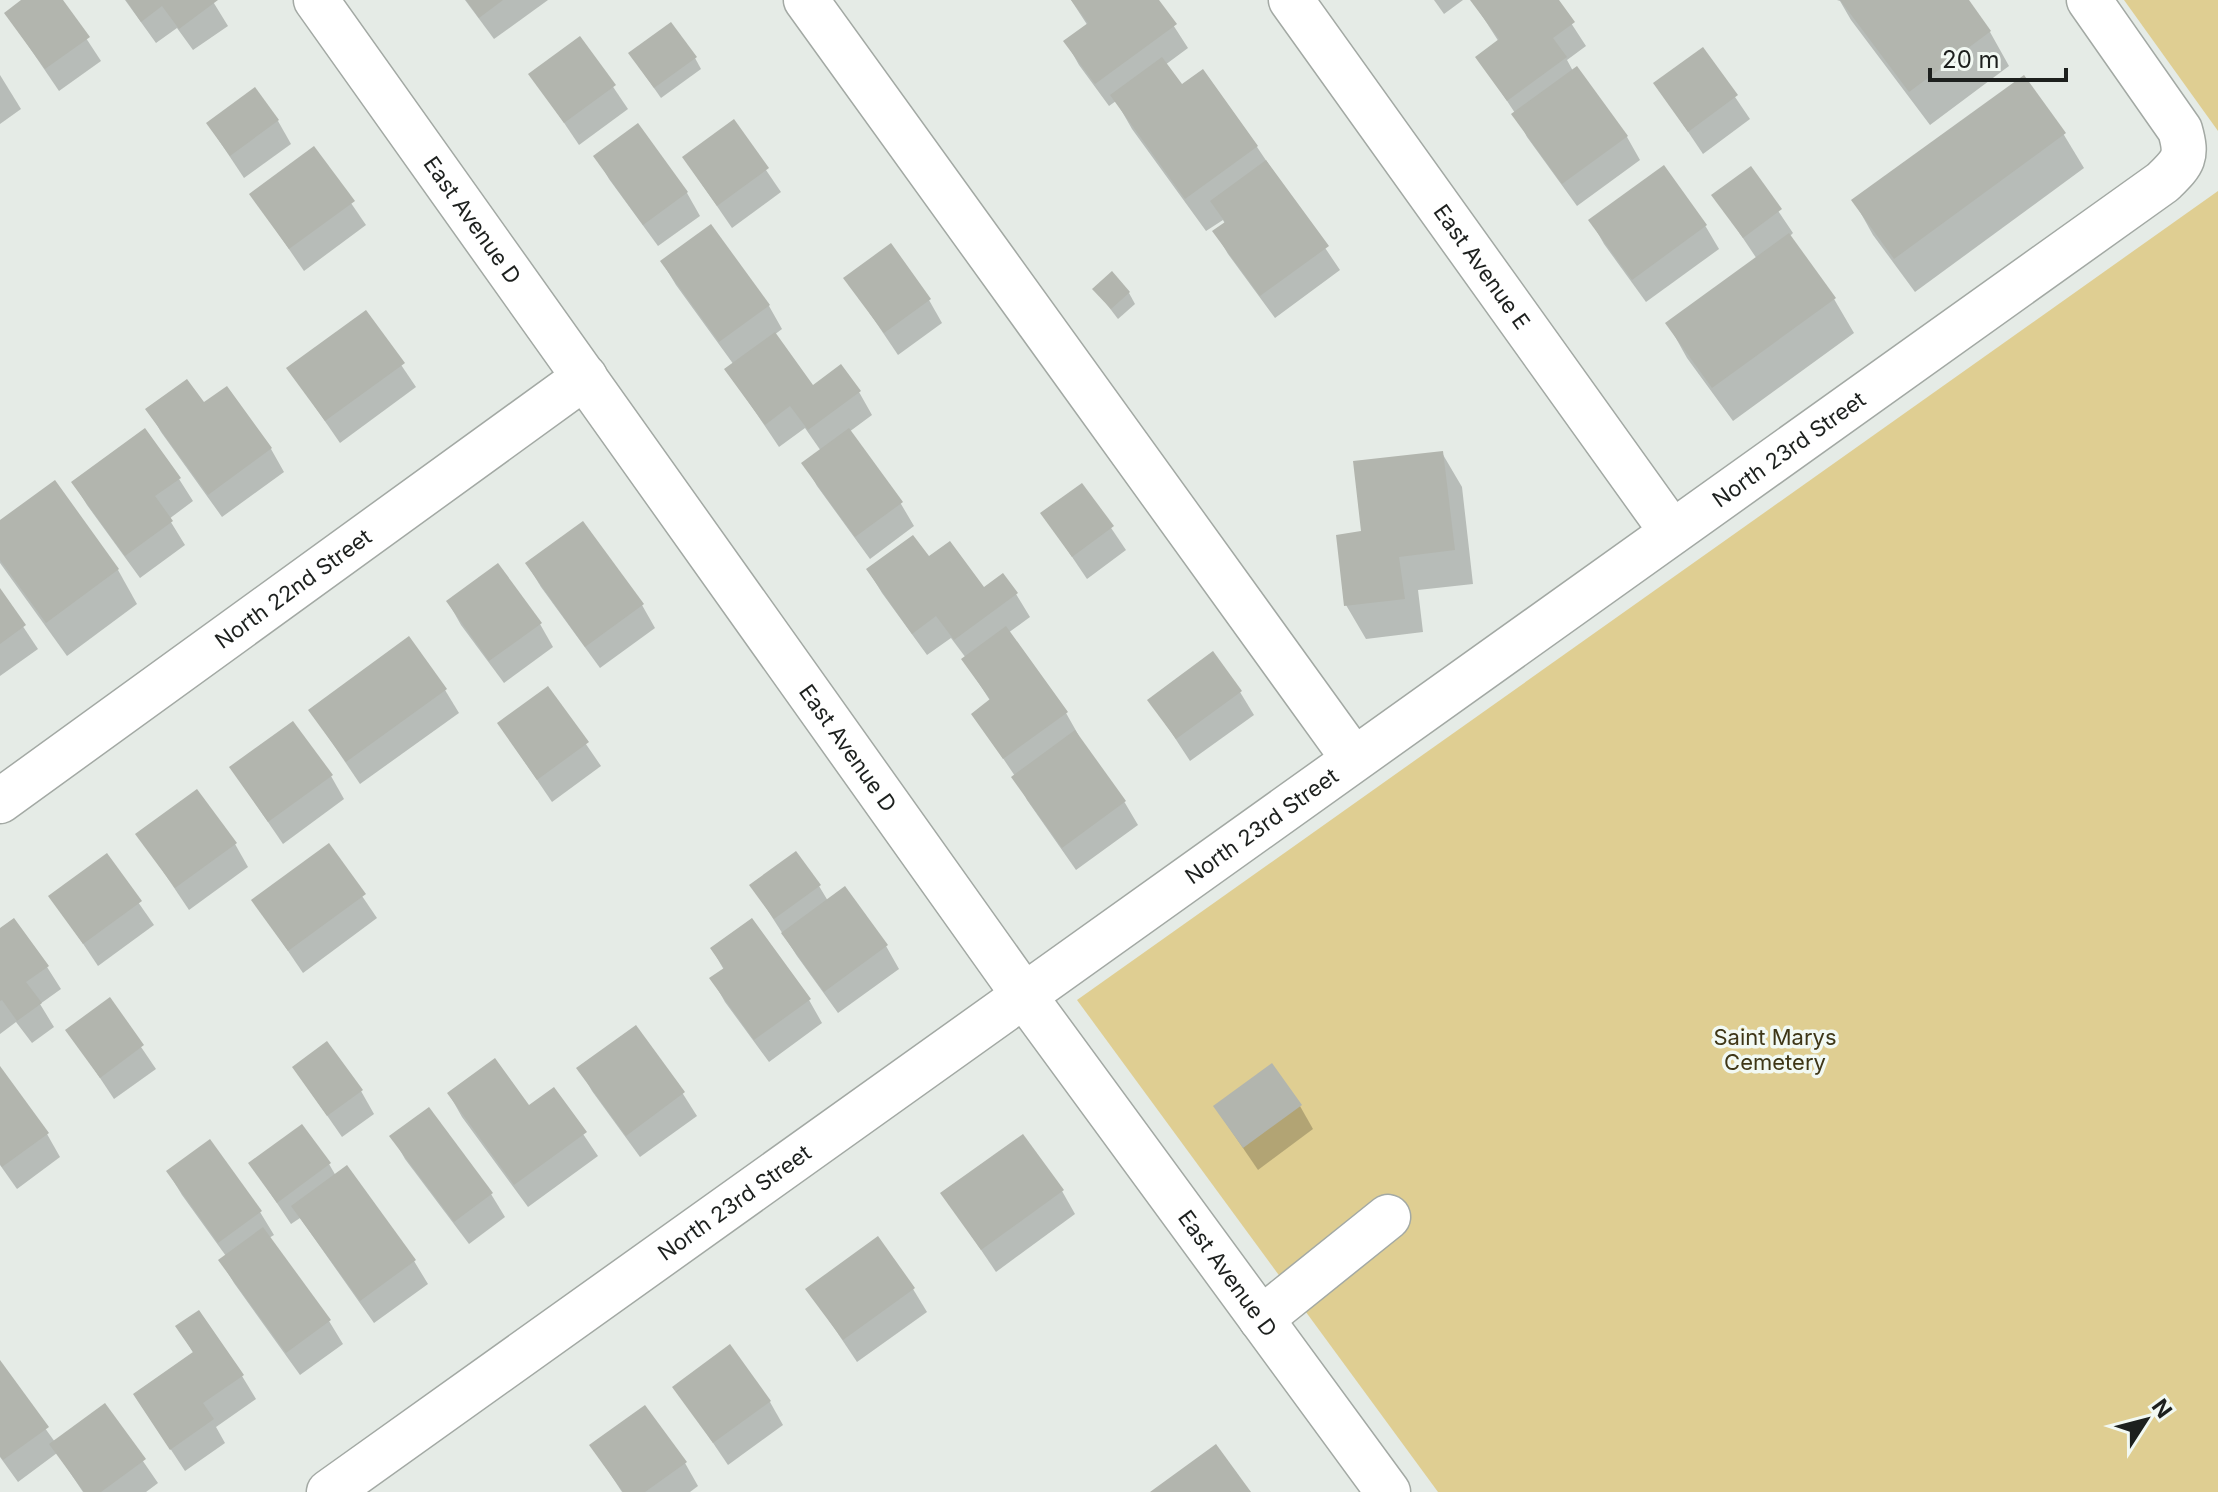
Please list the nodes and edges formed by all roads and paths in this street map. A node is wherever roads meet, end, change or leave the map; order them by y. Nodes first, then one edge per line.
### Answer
1 (316, 0) edge
2 (806, 0) edge
3 (1291, 0) edge
4 (2089, 0) edge
5 (585, 377) junction
6 (1672, 532) junction
7 (1353, 758) junction
8 (0, 801) edge
9 (1023, 994) junction
10 (1388, 1217) dead end
11 (1261, 1319) junction
12 (329, 1492) edge
13 (1388, 1492) edge

1 - 5 street, East Avenue D
2 - 7 street
3 - 6 street, East Avenue E
4 - 6 street, North 23rd Street
5 - 8 street, North 22nd Street
5 - 9 street, East Avenue D
6 - 7 street, North 23rd Street
7 - 9 street, North 23rd Street
9 - 11 street, East Avenue D
9 - 12 street, North 23rd Street
10 - 11 street
11 - 13 street, East Avenue D

